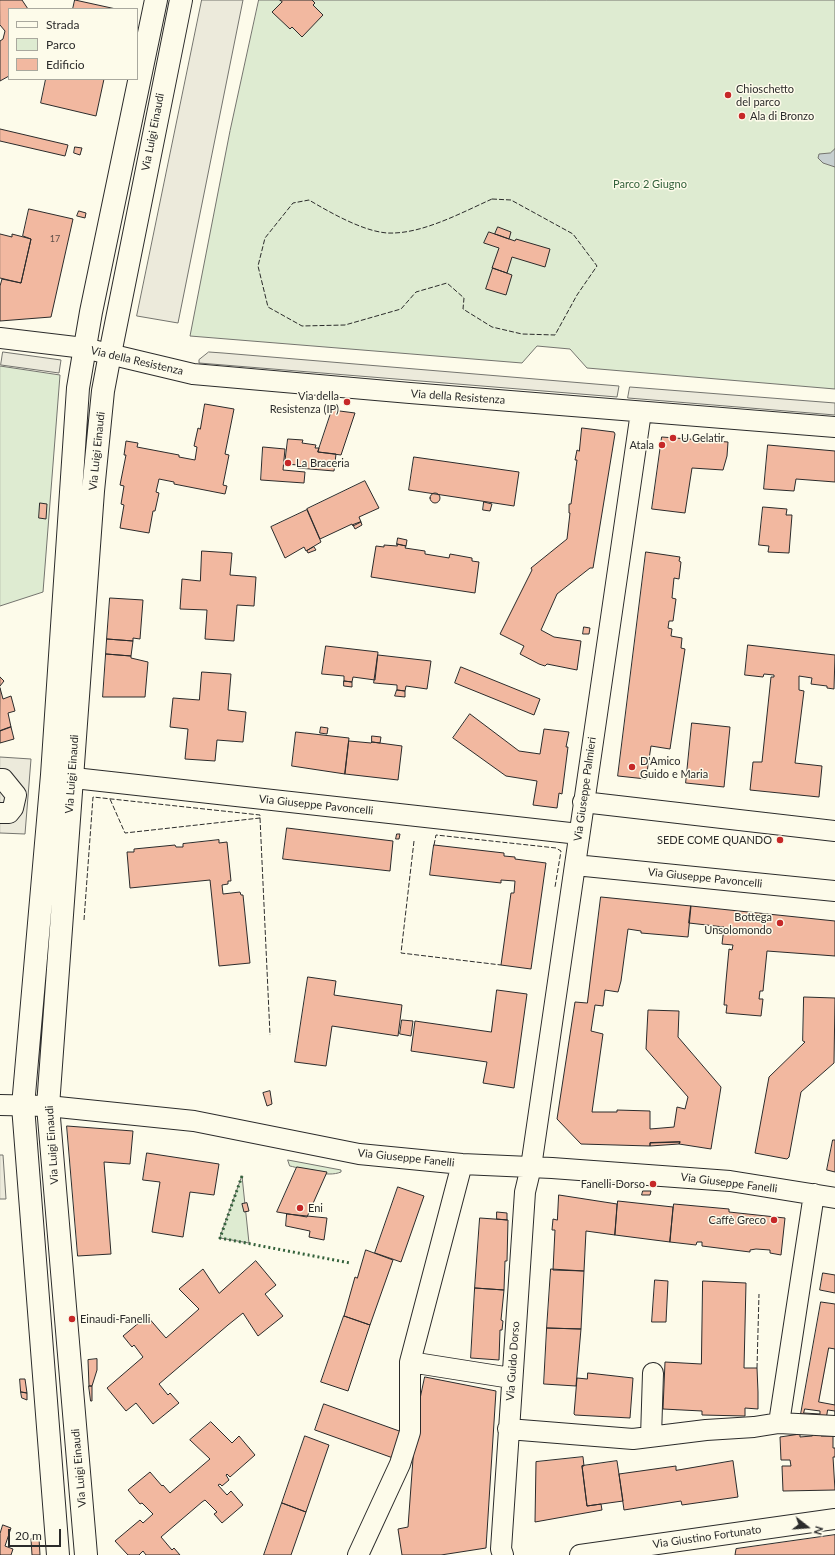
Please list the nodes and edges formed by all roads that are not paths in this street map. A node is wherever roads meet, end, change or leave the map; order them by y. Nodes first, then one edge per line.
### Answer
1 (156, 0) edge
2 (180, 0) edge
3 (0, 338) edge
4 (84, 348) junction
5 (110, 354) junction
6 (641, 412) junction
7 (835, 426) edge
8 (62, 776) junction
9 (0, 779) edge
10 (583, 802) junction
11 (0, 813) edge
12 (835, 831) edge
13 (579, 834) junction
14 (575, 865) junction
15 (835, 891) edge
16 (0, 1105) edge
17 (23, 1106) junction
18 (48, 1106) junction
19 (462, 1164) junction
20 (531, 1167) junction
21 (814, 1194) junction
22 (835, 1198) edge
23 (410, 1362) junction
24 (653, 1373) dead end
25 (511, 1378) junction
26 (779, 1423) junction
27 (835, 1426) edge
28 (508, 1429) junction
29 (651, 1437) junction
30 (835, 1519) edge
31 (58, 1555) edge
32 (86, 1555) edge
33 (358, 1555) edge
34 (503, 1555) edge
35 (580, 1555) edge

1 - 4 main road, Via Luigi Einaudi
2 - 5 main road, Via Luigi Einaudi
3 - 4 street, Via della Resistenza
4 - 5 street, Via della Resistenza
4 - 8 main road, Via Luigi Einaudi
5 - 6 street, Via della Resistenza
5 - 8 main road, Via Luigi Einaudi
6 - 7 street, Via della Resistenza
6 - 10 street, Via Giuseppe Palmieri
8 - 13 street, Via Giuseppe Pavoncelli
8 - 17 main road, Via Luigi Einaudi
8 - 18 main road, Via Luigi Einaudi
9 - 11 street
10 - 12 street
10 - 13 street, Via Giuseppe Palmieri
13 - 14 street, Via Giuseppe Palmieri
14 - 15 street, Via Giuseppe Pavoncelli
14 - 20 street, Via Giuseppe Palmieri
16 - 17 street, Via Giuseppe Fanelli
17 - 18 street, Via Giuseppe Fanelli
17 - 31 main road, Via Luigi Einaudi
18 - 19 street, Via Giuseppe Fanelli
18 - 32 main road, Via Luigi Einaudi
19 - 20 street, Via Giuseppe Fanelli
19 - 23 street
20 - 21 street, Via Giuseppe Fanelli
20 - 25 street, Via Guido Dorso
21 - 22 street, Via Giuseppe Fanelli
21 - 26 street
23 - 25 street
23 - 33 street
24 - 29 street
25 - 28 street, Via Guido Dorso
26 - 27 street
26 - 29 street
28 - 29 street
28 - 34 street, Via Guido Dorso
30 - 35 street, Via Giustino Fortunato

